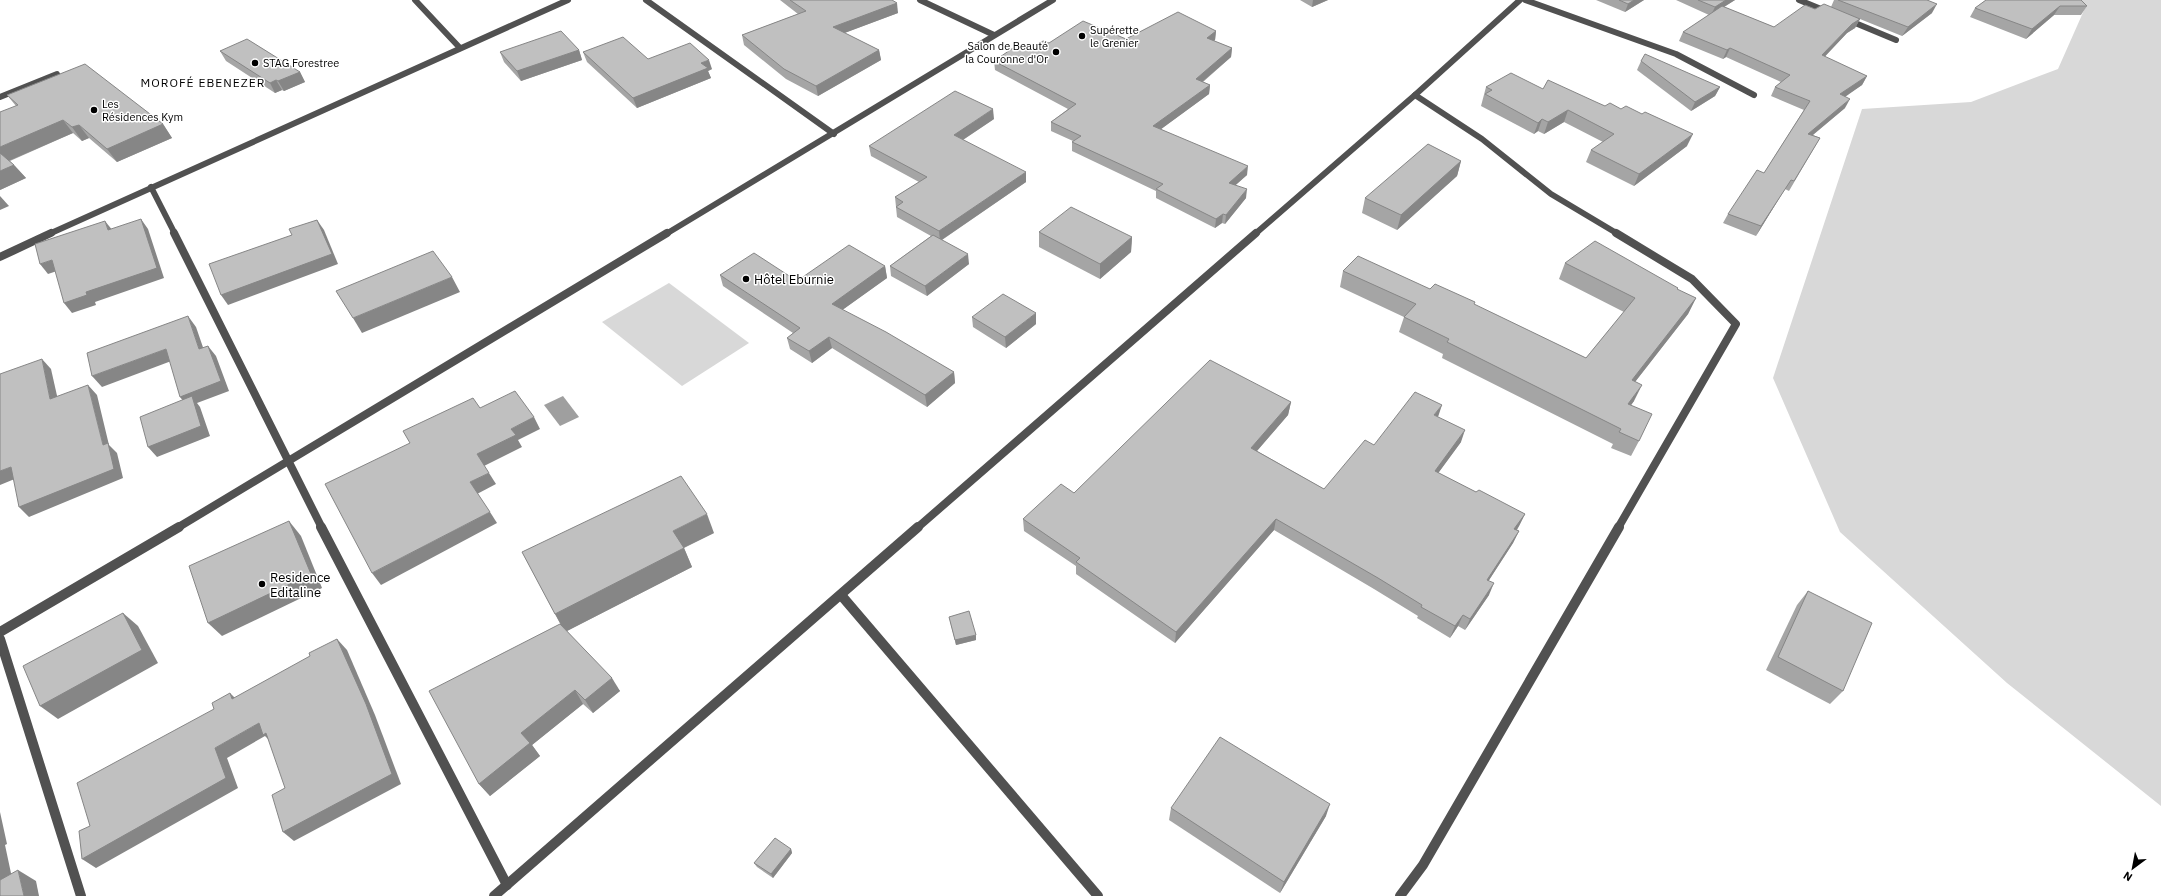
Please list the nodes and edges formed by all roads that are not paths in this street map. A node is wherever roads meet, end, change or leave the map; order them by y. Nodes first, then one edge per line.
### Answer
1 (415, 0) edge
2 (568, 0) edge
3 (646, 0) edge
4 (920, 0) edge
5 (1053, 0) edge
6 (1520, 0) edge
7 (1525, 0) edge
8 (1799, 0) edge
9 (1834, 14) edge
10 (1841, 17) edge
11 (994, 35) junction
12 (1896, 40) dead end
13 (460, 48) junction
14 (57, 74) edge
15 (1414, 95) junction
16 (1754, 95) dead end
17 (0, 97) edge
18 (834, 134) junction
19 (151, 187) junction
20 (0, 257) edge
21 (288, 463) junction
22 (841, 595) junction
23 (0, 632) edge
24 (0, 639) edge
25 (507, 885) junction
26 (81, 896) edge
27 (494, 896) edge
28 (1098, 896) edge
29 (1400, 896) edge

1 - 13 street
2 - 13 street
3 - 18 street
4 - 11 street
5 - 11 street
6 - 15 street
7 - 16 street
8 - 9 street
10 - 12 street
11 - 18 street
13 - 19 street
14 - 17 street
15 - 22 street
15 - 29 street
18 - 21 street
19 - 20 street
19 - 21 street
21 - 23 street
21 - 25 street
22 - 25 street
22 - 28 street
24 - 26 street
25 - 27 street

